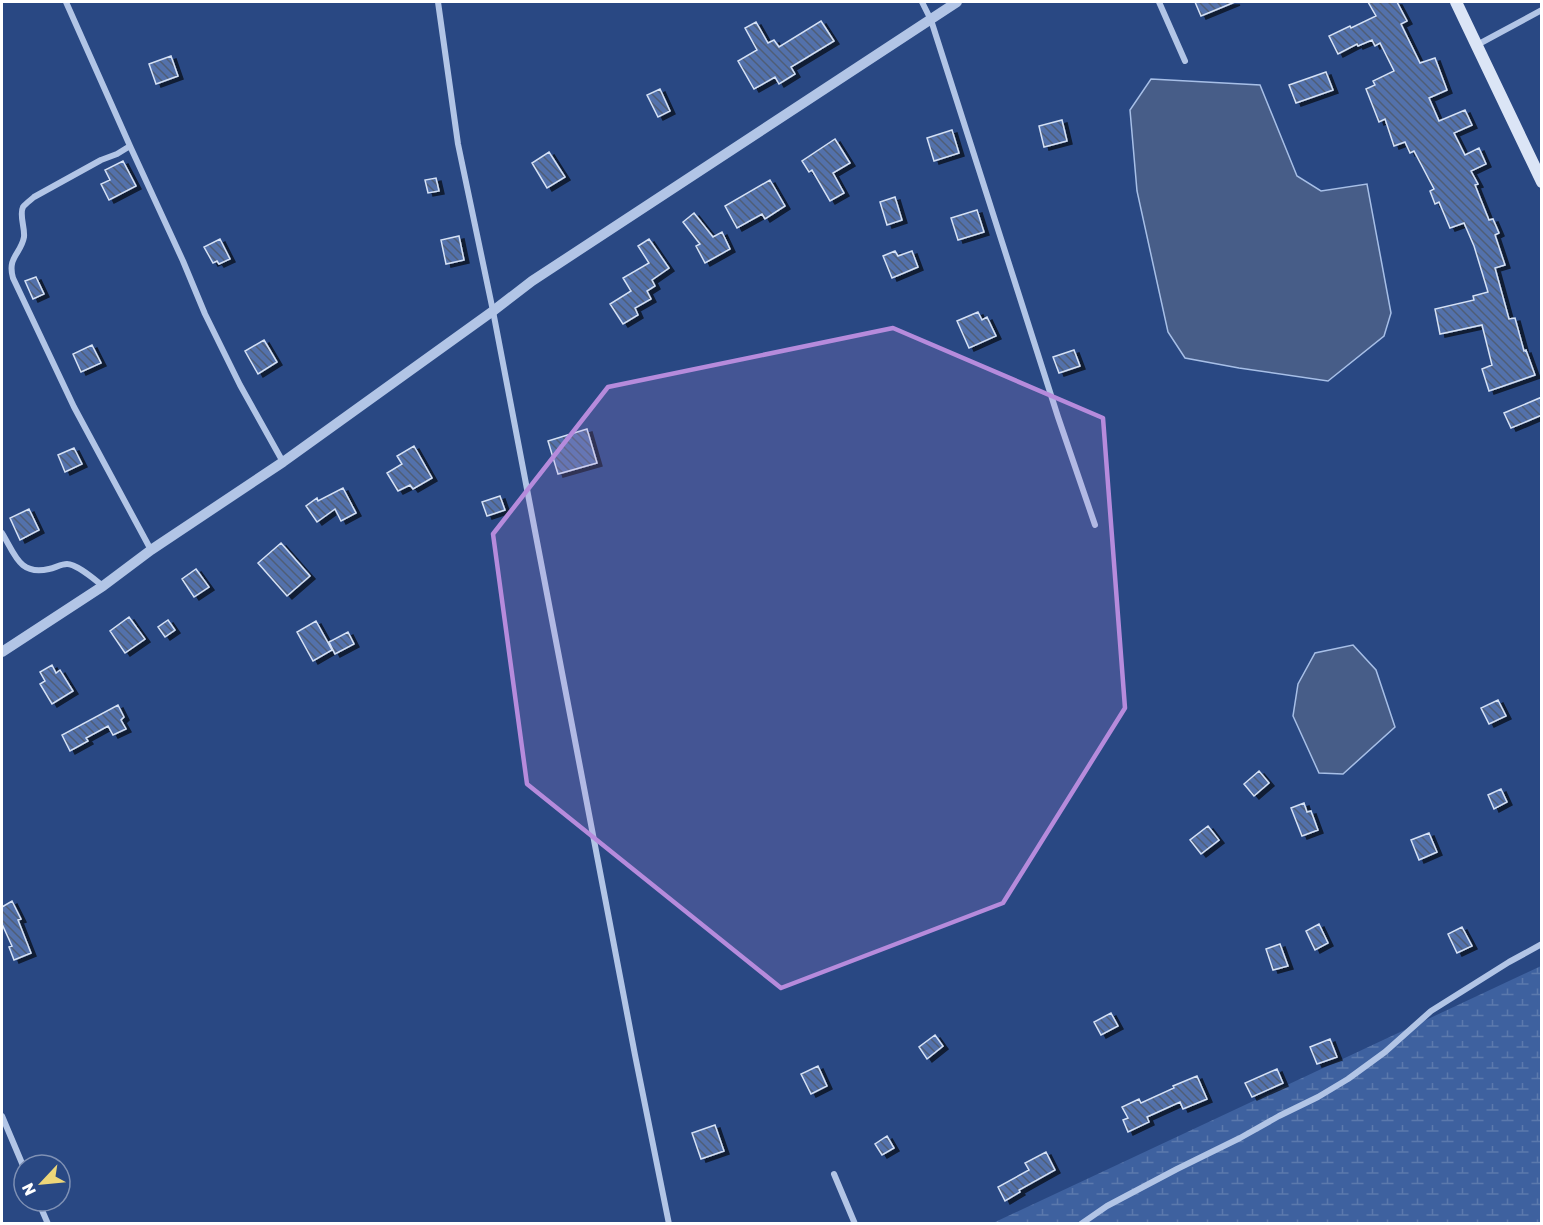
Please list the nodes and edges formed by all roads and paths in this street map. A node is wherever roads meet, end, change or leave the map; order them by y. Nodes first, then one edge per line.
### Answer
1 (66, 2) edge
2 (438, 2) edge
3 (922, 2) edge
4 (957, 2) edge
5 (1159, 2) edge
6 (1456, 2) edge
7 (1542, 10) edge
8 (931, 20) junction
9 (1477, 45) junction
10 (1185, 61) dead end
11 (130, 146) junction
12 (1542, 182) edge
13 (493, 311) junction
14 (283, 462) junction
15 (1095, 525) dead end
16 (2, 533) edge
17 (151, 550) junction
18 (103, 586) junction
19 (2, 652) edge
20 (1542, 944) edge
21 (2, 1116) edge
22 (18, 1153) edge
23 (834, 1174) dead end
24 (669, 1224) edge
25 (855, 1224) edge
26 (1081, 1224) edge

1 - 11 street
2 - 13 street
3 - 8 street
4 - 8 street
5 - 10 street
6 - 9 main road
7 - 9 street
8 - 13 street
8 - 15 street
9 - 12 main road
11 - 14 street
11 - 17 street
13 - 14 street
13 - 24 street
14 - 17 street
16 - 18 street
17 - 18 street
18 - 19 street
20 - 26 street
21 - 22 street
23 - 25 street

